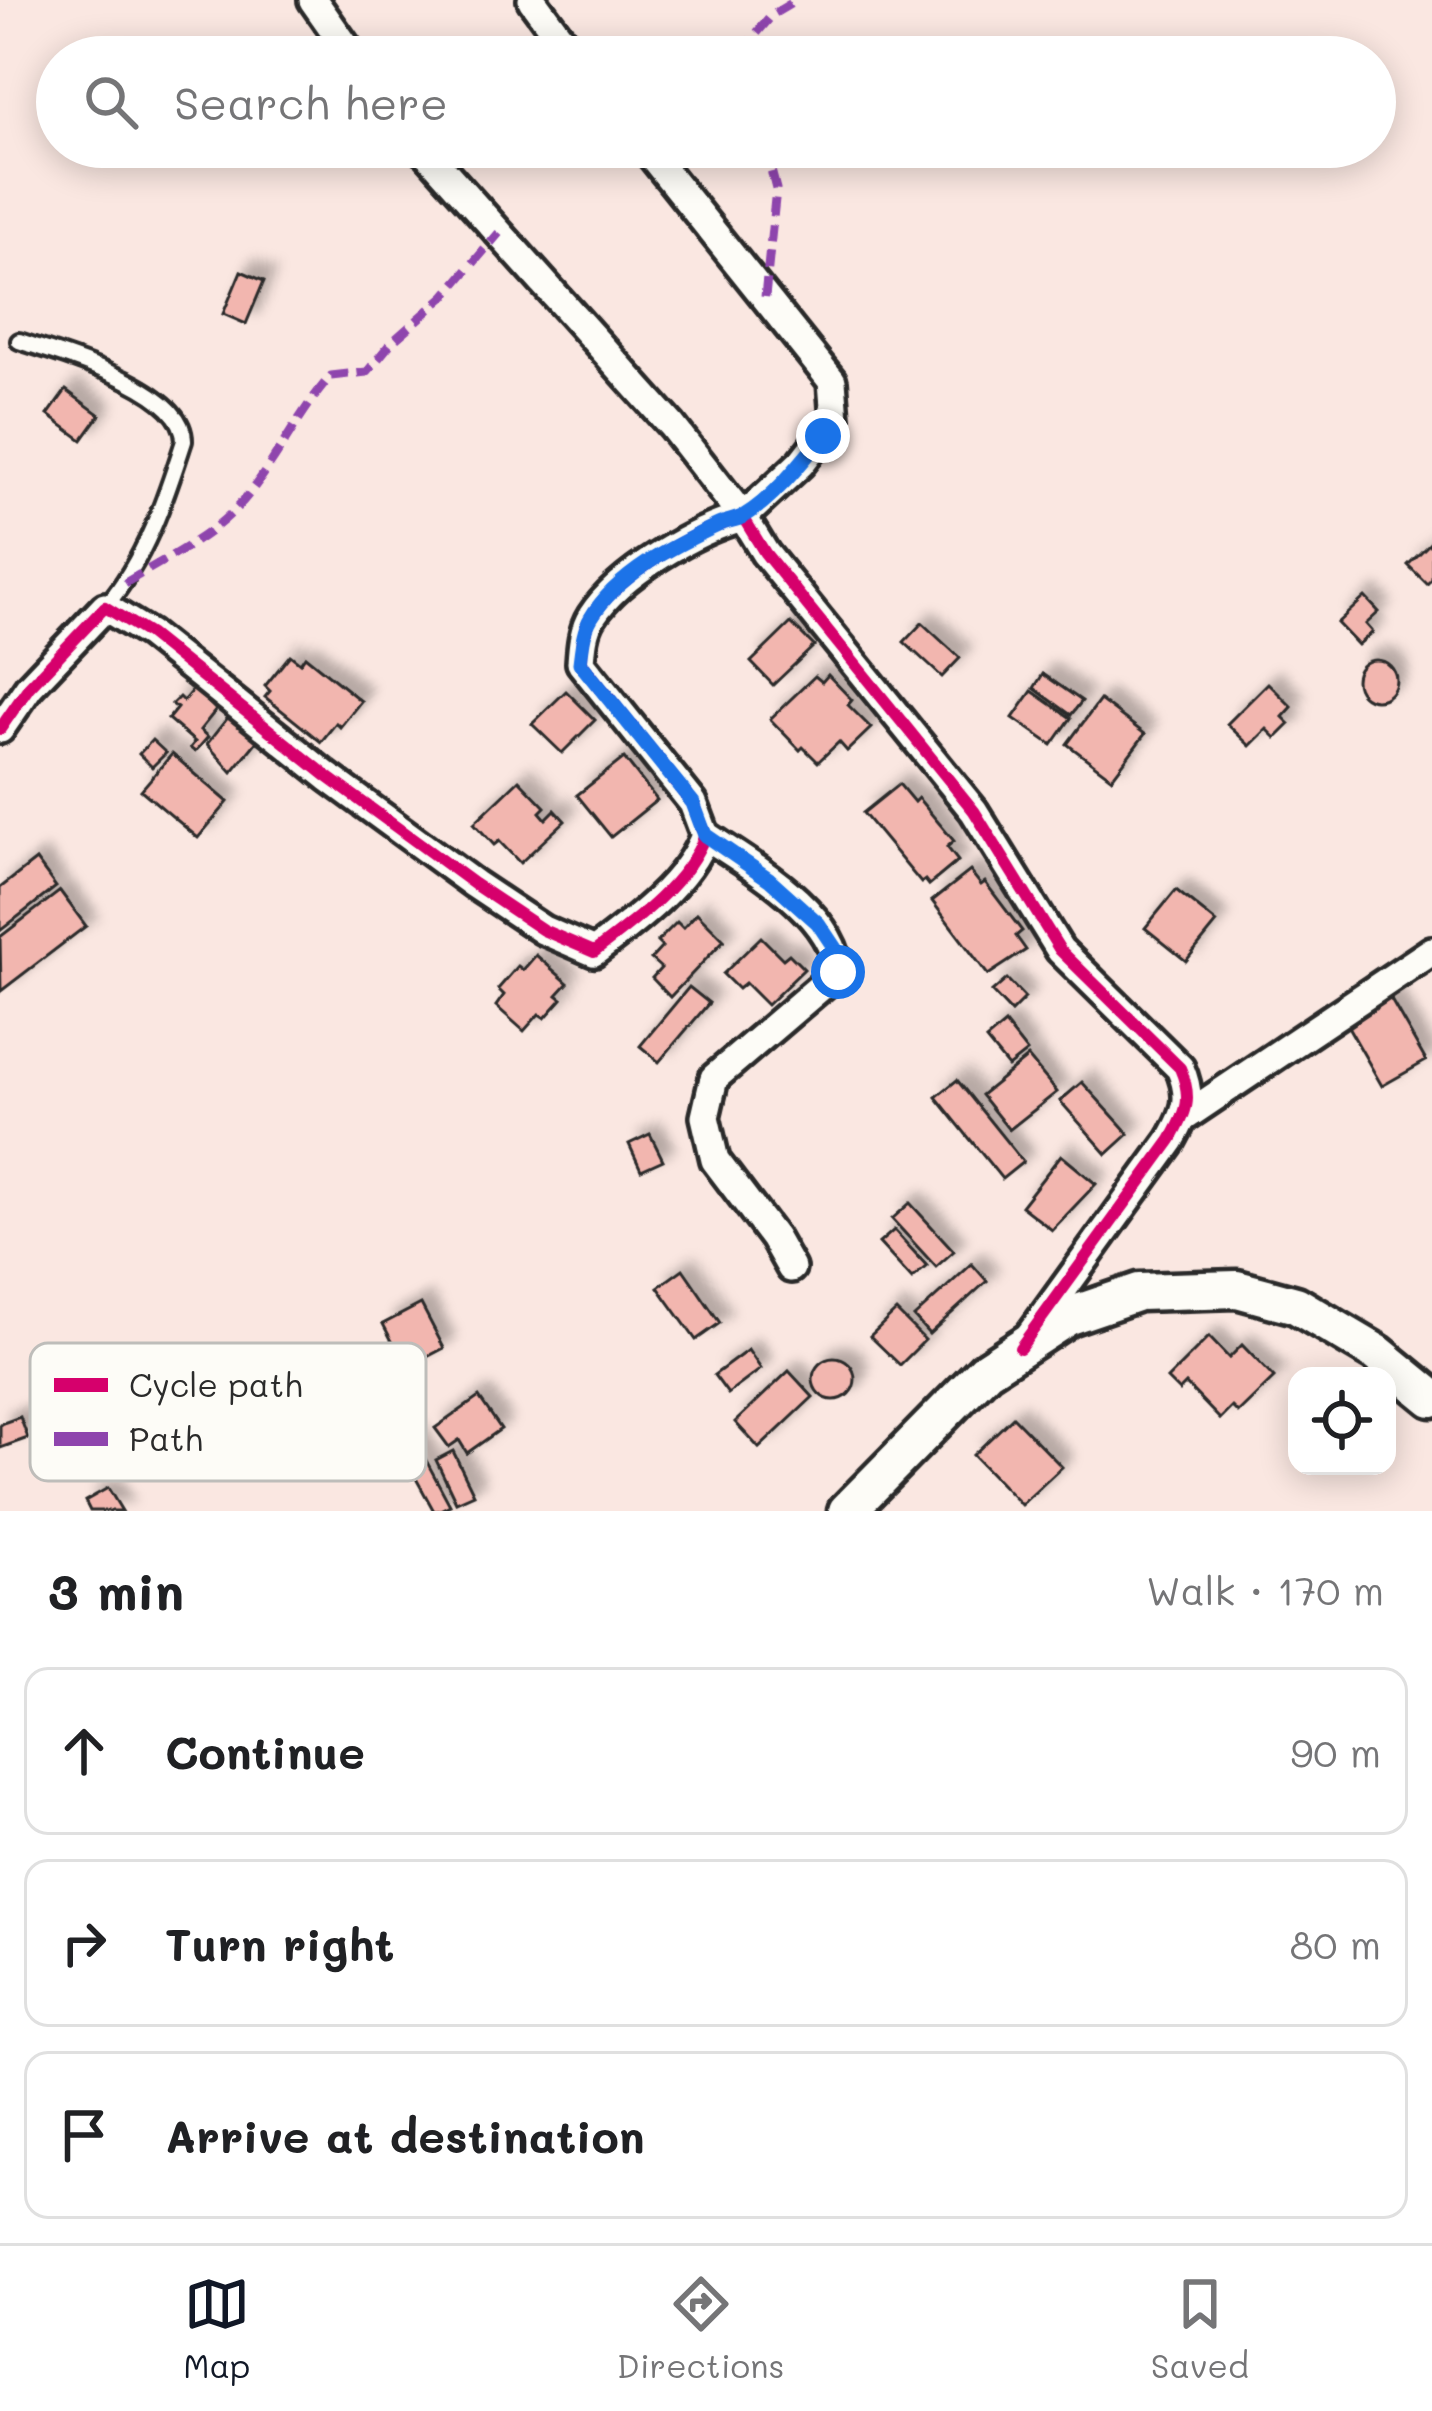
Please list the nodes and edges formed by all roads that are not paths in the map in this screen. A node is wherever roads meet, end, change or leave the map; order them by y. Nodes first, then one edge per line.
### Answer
1 (313, 0) edge
2 (532, 0) edge
3 (338, 36) edge
4 (559, 36) edge
5 (441, 168) edge
6 (662, 168) edge
7 (19, 341) dead end
8 (743, 517) junction
9 (105, 607) junction
10 (0, 729) edge
11 (705, 835) junction
12 (1432, 951) edge
13 (1184, 1118) junction
14 (791, 1268) dead end
15 (1020, 1348) junction
16 (1432, 1398) edge
17 (847, 1511) edge

1 - 3 street
2 - 4 street
5 - 8 street
6 - 8 street
7 - 9 lane
8 - 11 street
8 - 13 street
9 - 10 street
9 - 11 street
11 - 14 street
12 - 13 street
13 - 15 street
15 - 16 street
15 - 17 street

